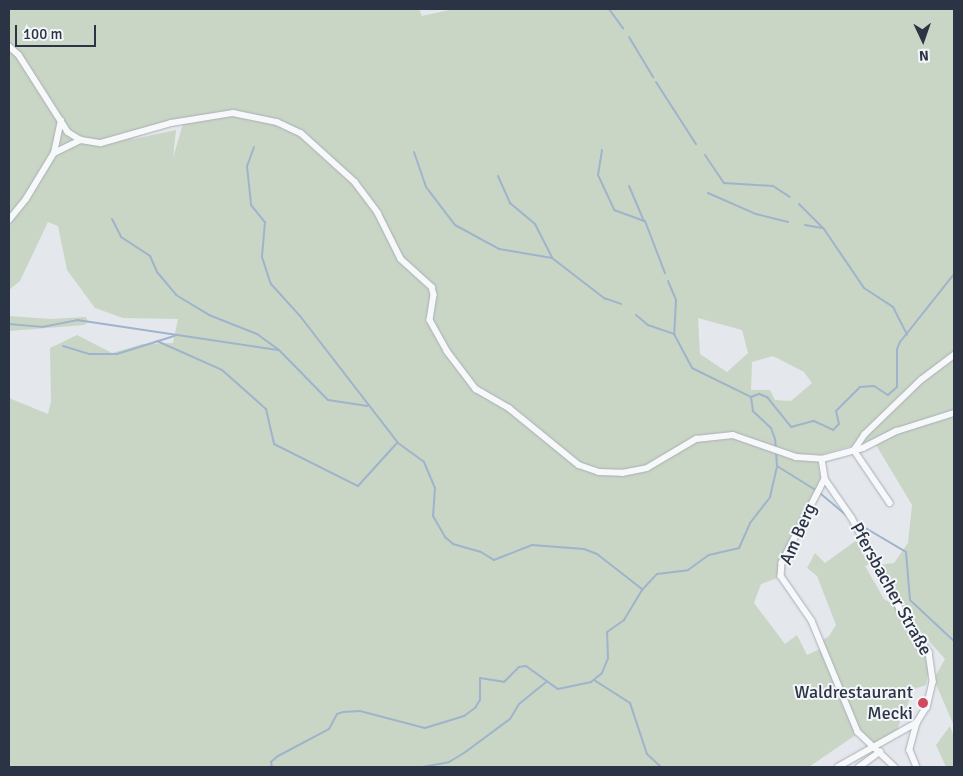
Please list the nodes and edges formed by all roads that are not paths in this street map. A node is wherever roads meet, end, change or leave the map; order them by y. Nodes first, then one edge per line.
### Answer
1 (9, 46) edge
2 (62, 121) junction
3 (81, 140) junction
4 (54, 153) junction
5 (9, 220) edge
6 (954, 355) edge
7 (954, 413) edge
8 (854, 450) junction
9 (822, 459) junction
10 (825, 479) junction
11 (890, 503) dead end
12 (917, 723) junction
13 (874, 748) junction
14 (880, 752) junction
15 (839, 767) edge
16 (859, 767) edge
17 (896, 767) edge
18 (917, 767) edge

1 - 2 street
2 - 3 street
2 - 4 street
3 - 4 street
3 - 9 street
4 - 5 street
6 - 8 street
7 - 8 street
8 - 9 street
8 - 11 street
9 - 10 street, Pfersbacher Straße
10 - 12 street, Pfersbacher Straße
10 - 13 street, Am Berg
12 - 13 street
12 - 18 street, Pfersbacher Straße
13 - 14 street, Am Berg
13 - 15 street
14 - 16 street
14 - 17 street, Am Berg

